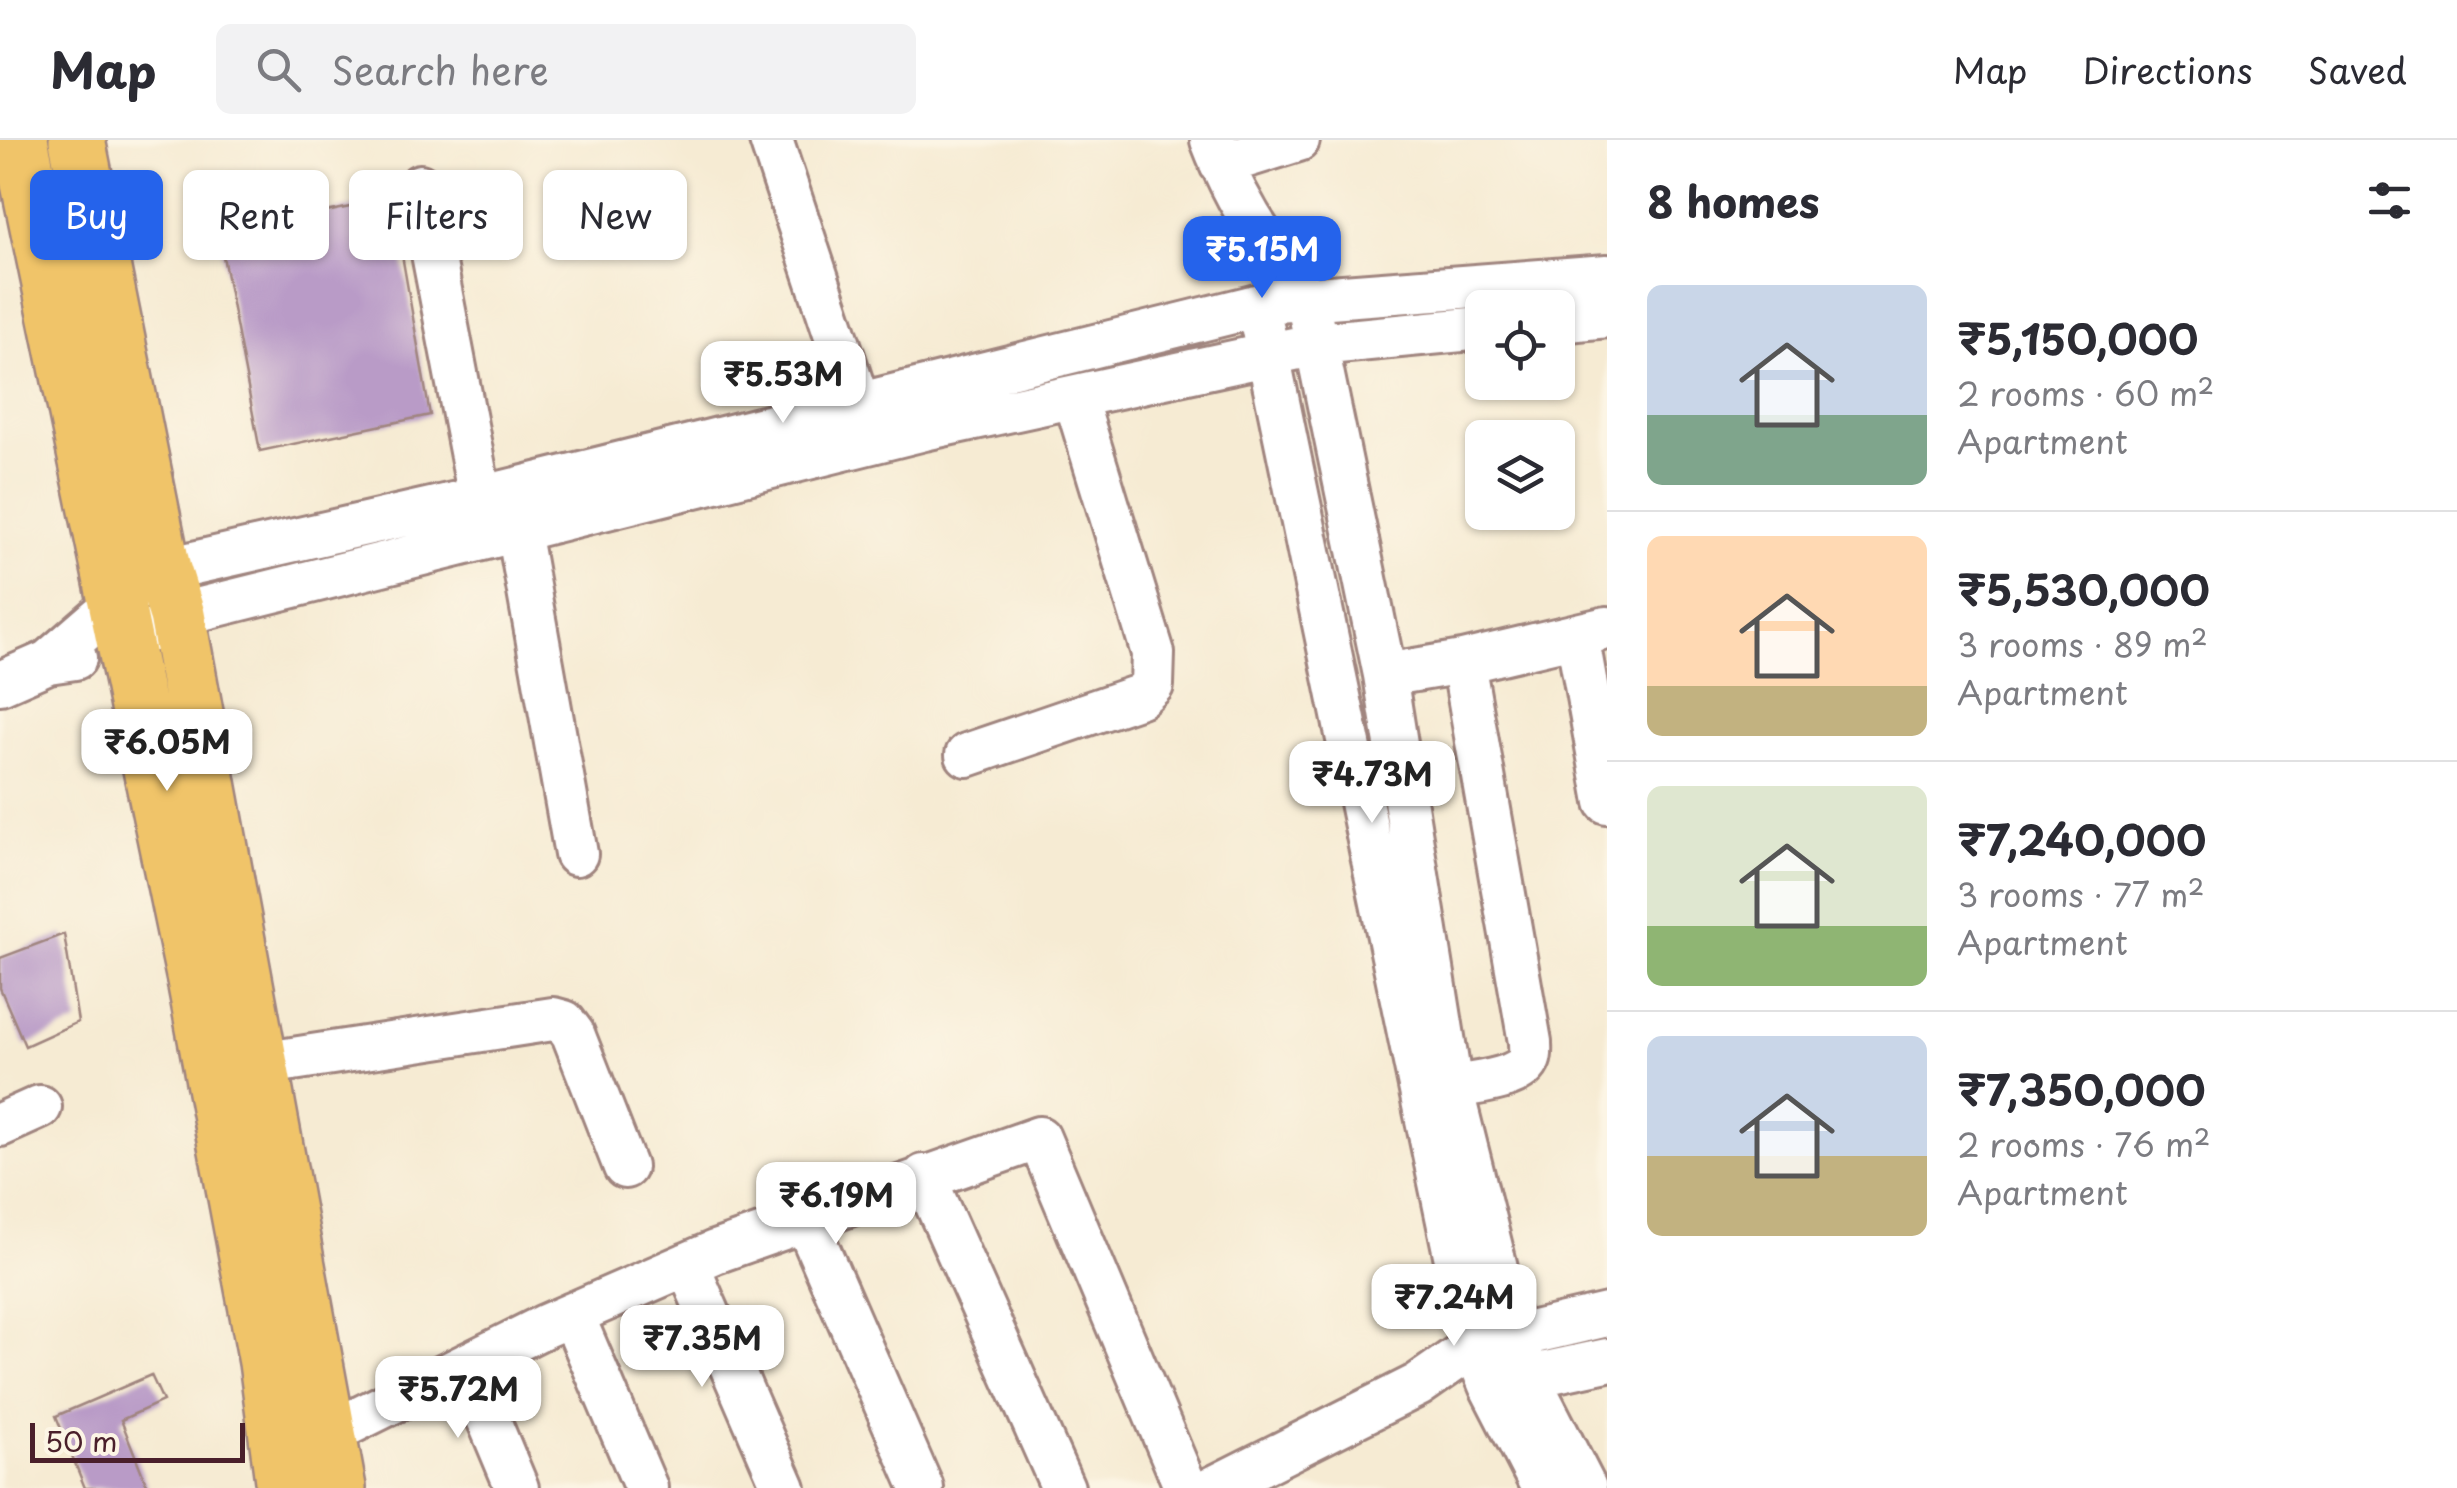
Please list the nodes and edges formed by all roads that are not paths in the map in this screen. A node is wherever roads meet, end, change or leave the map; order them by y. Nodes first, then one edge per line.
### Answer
1 (20, 140) edge
2 (77, 140) edge
3 (771, 140) edge
4 (1298, 140) edge
5 (1216, 152) edge
6 (1272, 256) junction
7 (434, 260) edge
8 (1607, 276) edge
9 (1307, 299) junction
10 (1258, 306) junction
11 (1607, 316) edge
12 (1575, 319) edge
13 (1465, 330) edge
14 (1318, 344) junction
15 (1268, 354) junction
16 (1075, 398) junction
17 (858, 405) junction
18 (480, 498) junction
19 (518, 530) junction
20 (170, 593) junction
21 (120, 627) junction
22 (1592, 632) edge
23 (1463, 662) junction
24 (1385, 675) junction
25 (0, 683) edge
26 (967, 756) dead end
27 (1607, 802) edge
28 (576, 854) dead end
29 (260, 1064) junction
30 (1451, 1088) junction
31 (40, 1107) dead end
32 (0, 1124) edge
33 (625, 1166) dead end
34 (924, 1176) junction
35 (806, 1219) junction
36 (687, 1264) junction
37 (572, 1314) junction
38 (1607, 1315) edge
39 (1494, 1341) junction
40 (1607, 1360) edge
41 (466, 1366) junction
42 (1509, 1381) junction
43 (1418, 1385) junction
44 (328, 1434) junction
45 (1226, 1485) edge
46 (284, 1488) edge
47 (338, 1488) edge
48 (517, 1488) edge
49 (646, 1488) edge
50 (784, 1488) edge
51 (922, 1488) edge
52 (1063, 1488) edge
53 (1186, 1488) edge
54 (1543, 1488) edge
55 (1585, 1488) edge

1 - 21 main road
2 - 20 main road
3 - 17 street
4 - 5 street
5 - 6 street
6 - 9 street
6 - 10 street
7 - 18 street
8 - 9 street
9 - 10 street
9 - 14 street
10 - 15 street
10 - 17 street
11 - 12 street
13 - 14 street
14 - 15 street
14 - 24 street
15 - 16 street
15 - 39 street
16 - 19 street
16 - 26 street
17 - 18 street
18 - 20 street
19 - 20 street
19 - 28 street
20 - 21 street
20 - 29 main road
21 - 25 street
21 - 46 main road
22 - 23 street
22 - 27 street
23 - 24 street
23 - 30 street
24 - 30 street
29 - 33 street
29 - 44 main road
30 - 39 street
31 - 32 street
34 - 35 street
34 - 52 street
34 - 53 street
35 - 36 street
35 - 51 street
36 - 37 street
36 - 50 street
37 - 41 street
37 - 49 street
38 - 39 street
39 - 42 street
39 - 43 street
40 - 42 street
41 - 44 street
41 - 48 street
42 - 43 street
42 - 54 street
42 - 55 street
43 - 45 street
44 - 47 main road

